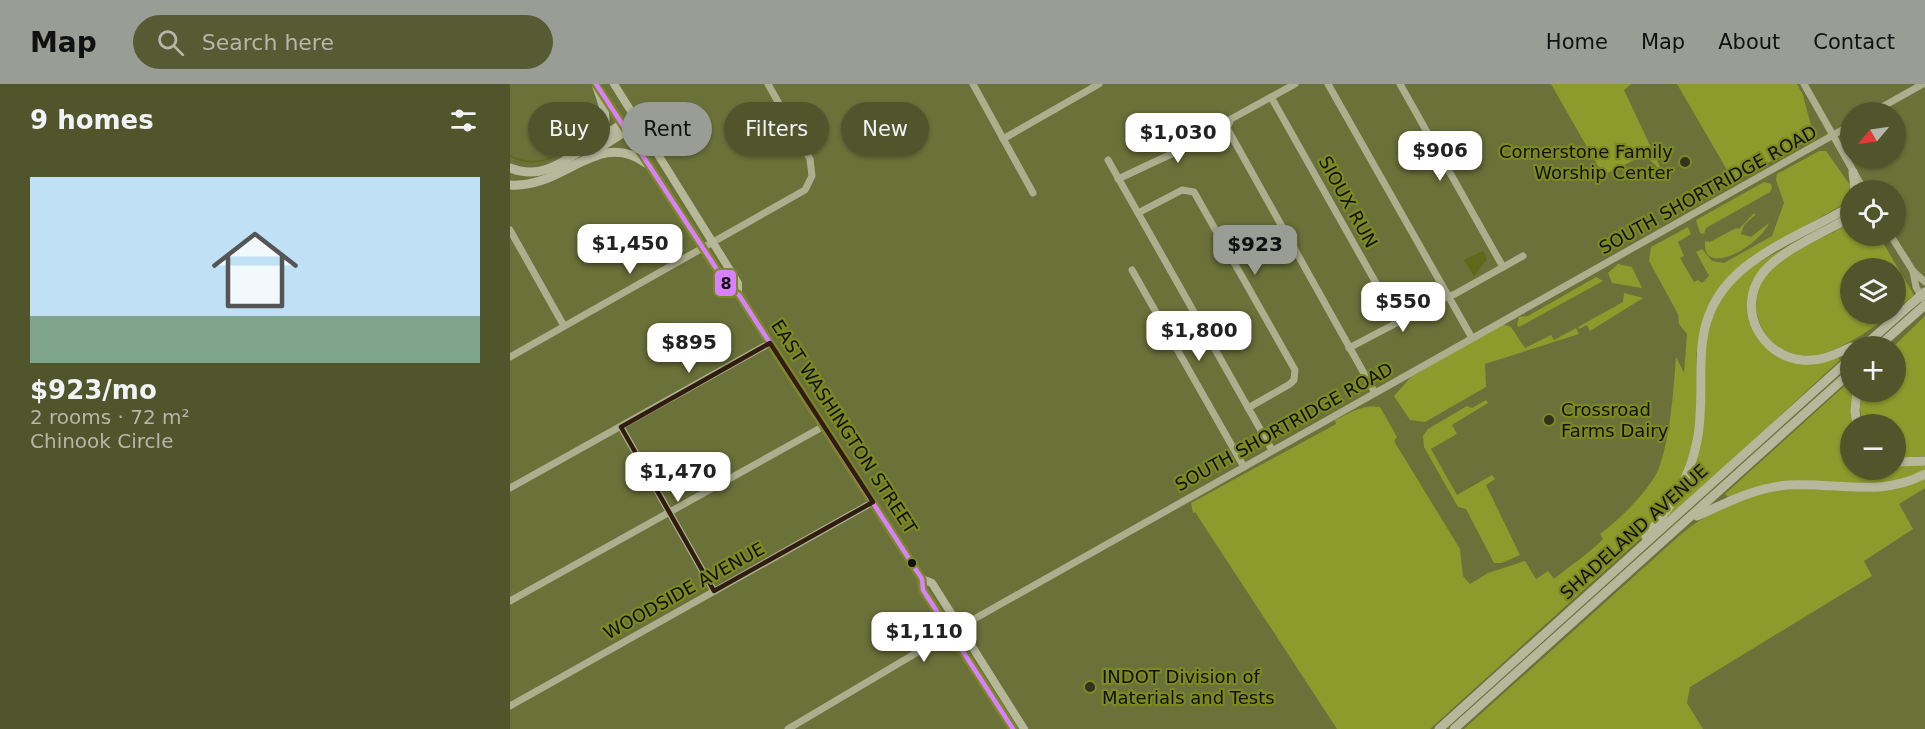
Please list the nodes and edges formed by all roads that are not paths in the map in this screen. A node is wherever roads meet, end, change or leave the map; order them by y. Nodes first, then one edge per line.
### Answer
1 (614, 84) edge
2 (768, 84) edge
3 (974, 84) edge
4 (1099, 84) edge
5 (1295, 84) edge
6 (1328, 84) edge
7 (1400, 84) edge
8 (1804, 84) edge
9 (1923, 84) edge
10 (596, 85) edge
11 (1271, 97) junction
12 (602, 102) edge
13 (626, 102) edge
14 (1891, 102) edge
15 (622, 124) edge
16 (1227, 128) junction
17 (622, 129) edge
18 (1840, 132) edge
19 (1834, 136) junction
20 (1003, 139) junction
21 (571, 156) edge
22 (642, 156) edge
23 (658, 156) edge
24 (1108, 160) dead end
25 (646, 163) junction
26 (510, 168) edge
27 (567, 170) junction
28 (1853, 172) junction
29 (1118, 178) junction
30 (1854, 180) edge
31 (1858, 180) edge
32 (510, 185) edge
33 (1033, 192) dead end
34 (1138, 213) junction
35 (1840, 214) edge
36 (1840, 216) edge
37 (510, 230) edge
38 (708, 246) junction
39 (1897, 246) edge
40 (1524, 256) dead end
41 (1503, 267) junction
42 (1132, 270) dead end
43 (1913, 271) junction
44 (1925, 282) edge
45 (1925, 292) edge
46 (1448, 297) junction
47 (1925, 303) edge
48 (1913, 310) junction
49 (1906, 314) edge
50 (1906, 320) edge
51 (1398, 322) junction
52 (1887, 324) edge
53 (1888, 324) edge
54 (1903, 324) edge
55 (1903, 324) edge
56 (564, 326) junction
57 (1869, 336) edge
58 (1875, 336) edge
59 (1889, 336) edge
60 (1894, 336) edge
61 (1472, 339) junction
62 (770, 343) junction
63 (1349, 348) junction
64 (1840, 352) edge
65 (510, 357) edge
66 (1840, 368) edge
67 (1840, 382) edge
68 (1374, 393) junction
69 (1248, 408) junction
70 (824, 426) junction
71 (621, 427) junction
72 (1272, 450) junction
73 (1925, 461) edge
74 (1906, 462) edge
75 (1244, 467) junction
76 (1925, 474) edge
77 (510, 488) edge
78 (873, 502) junction
79 (669, 512) junction
80 (1687, 521) junction
81 (1625, 562) junction
82 (922, 579) junction
83 (714, 591) junction
84 (510, 601) edge
85 (960, 627) junction
86 (951, 633) junction
87 (510, 706) edge
88 (788, 729) edge
89 (1012, 729) edge
90 (1024, 729) edge
91 (1439, 729) edge
92 (1454, 729) edge

1 - 13 main road, EAST WASHINGTON STREET
2 - 38 street
3 - 20 street
4 - 20 street
5 - 11 street
6 - 46 street
7 - 41 street
8 - 19 street
9 - 14 street
10 - 12 highway
10 - 15 main road, EAST WASHINGTON STREET
11 - 16 street
11 - 51 street, SIOUX RUN
16 - 29 street
16 - 63 street
17 - 27 highway
18 - 19 street, SOUTH SHORTRIDGE ROAD
19 - 28 street
19 - 61 street, SOUTH SHORTRIDGE ROAD
20 - 33 street
21 - 26 highway
22 - 25 main road, EAST WASHINGTON STREET
23 - 38 main road, EAST WASHINGTON STREET
24 - 29 street
25 - 27 highway
25 - 38 main road, EAST WASHINGTON STREET
27 - 32 highway
28 - 30 highway
28 - 31 street
29 - 34 street
34 - 69 street
34 - 69 street
35 - 81 highway
36 - 64 highway
37 - 56 street
38 - 56 street
38 - 62 main road, EAST WASHINGTON STREET
39 - 43 street
40 - 41 street
41 - 46 street
42 - 75 street
43 - 44 street
43 - 47 street
45 - 48 highway, bridge
46 - 51 street
46 - 61 street
47 - 48 highway
48 - 49 highway
48 - 50 highway
51 - 63 street
52 - 57 highway
53 - 58 highway
54 - 59 highway
55 - 60 highway
56 - 65 street
61 - 68 street, SOUTH SHORTRIDGE ROAD
62 - 70 main road, EAST WASHINGTON STREET
62 - 71 street
63 - 68 street
66 - 81 highway, SHADELAND AVENUE
67 - 80 highway, SHADELAND AVENUE
68 - 72 street, SOUTH SHORTRIDGE ROAD
69 - 72 street
70 - 78 main road, EAST WASHINGTON STREET
70 - 79 street
71 - 77 street
71 - 79 street
72 - 75 street, SOUTH SHORTRIDGE ROAD
73 - 74 highway
75 - 85 street, SOUTH SHORTRIDGE ROAD
76 - 80 highway
78 - 82 main road, EAST WASHINGTON STREET
78 - 83 street, WOODSIDE AVENUE
79 - 83 street
79 - 84 street
80 - 92 highway, SHADELAND AVENUE
81 - 91 highway, SHADELAND AVENUE
82 - 85 main road, EAST WASHINGTON STREET
82 - 86 main road, EAST WASHINGTON STREET
83 - 87 street, WOODSIDE AVENUE
85 - 86 street, SOUTH SHORTRIDGE ROAD
85 - 90 main road, EAST WASHINGTON STREET
86 - 88 street, SOUTH SHORTRIDGE ROAD
86 - 89 main road, EAST WASHINGTON STREET

